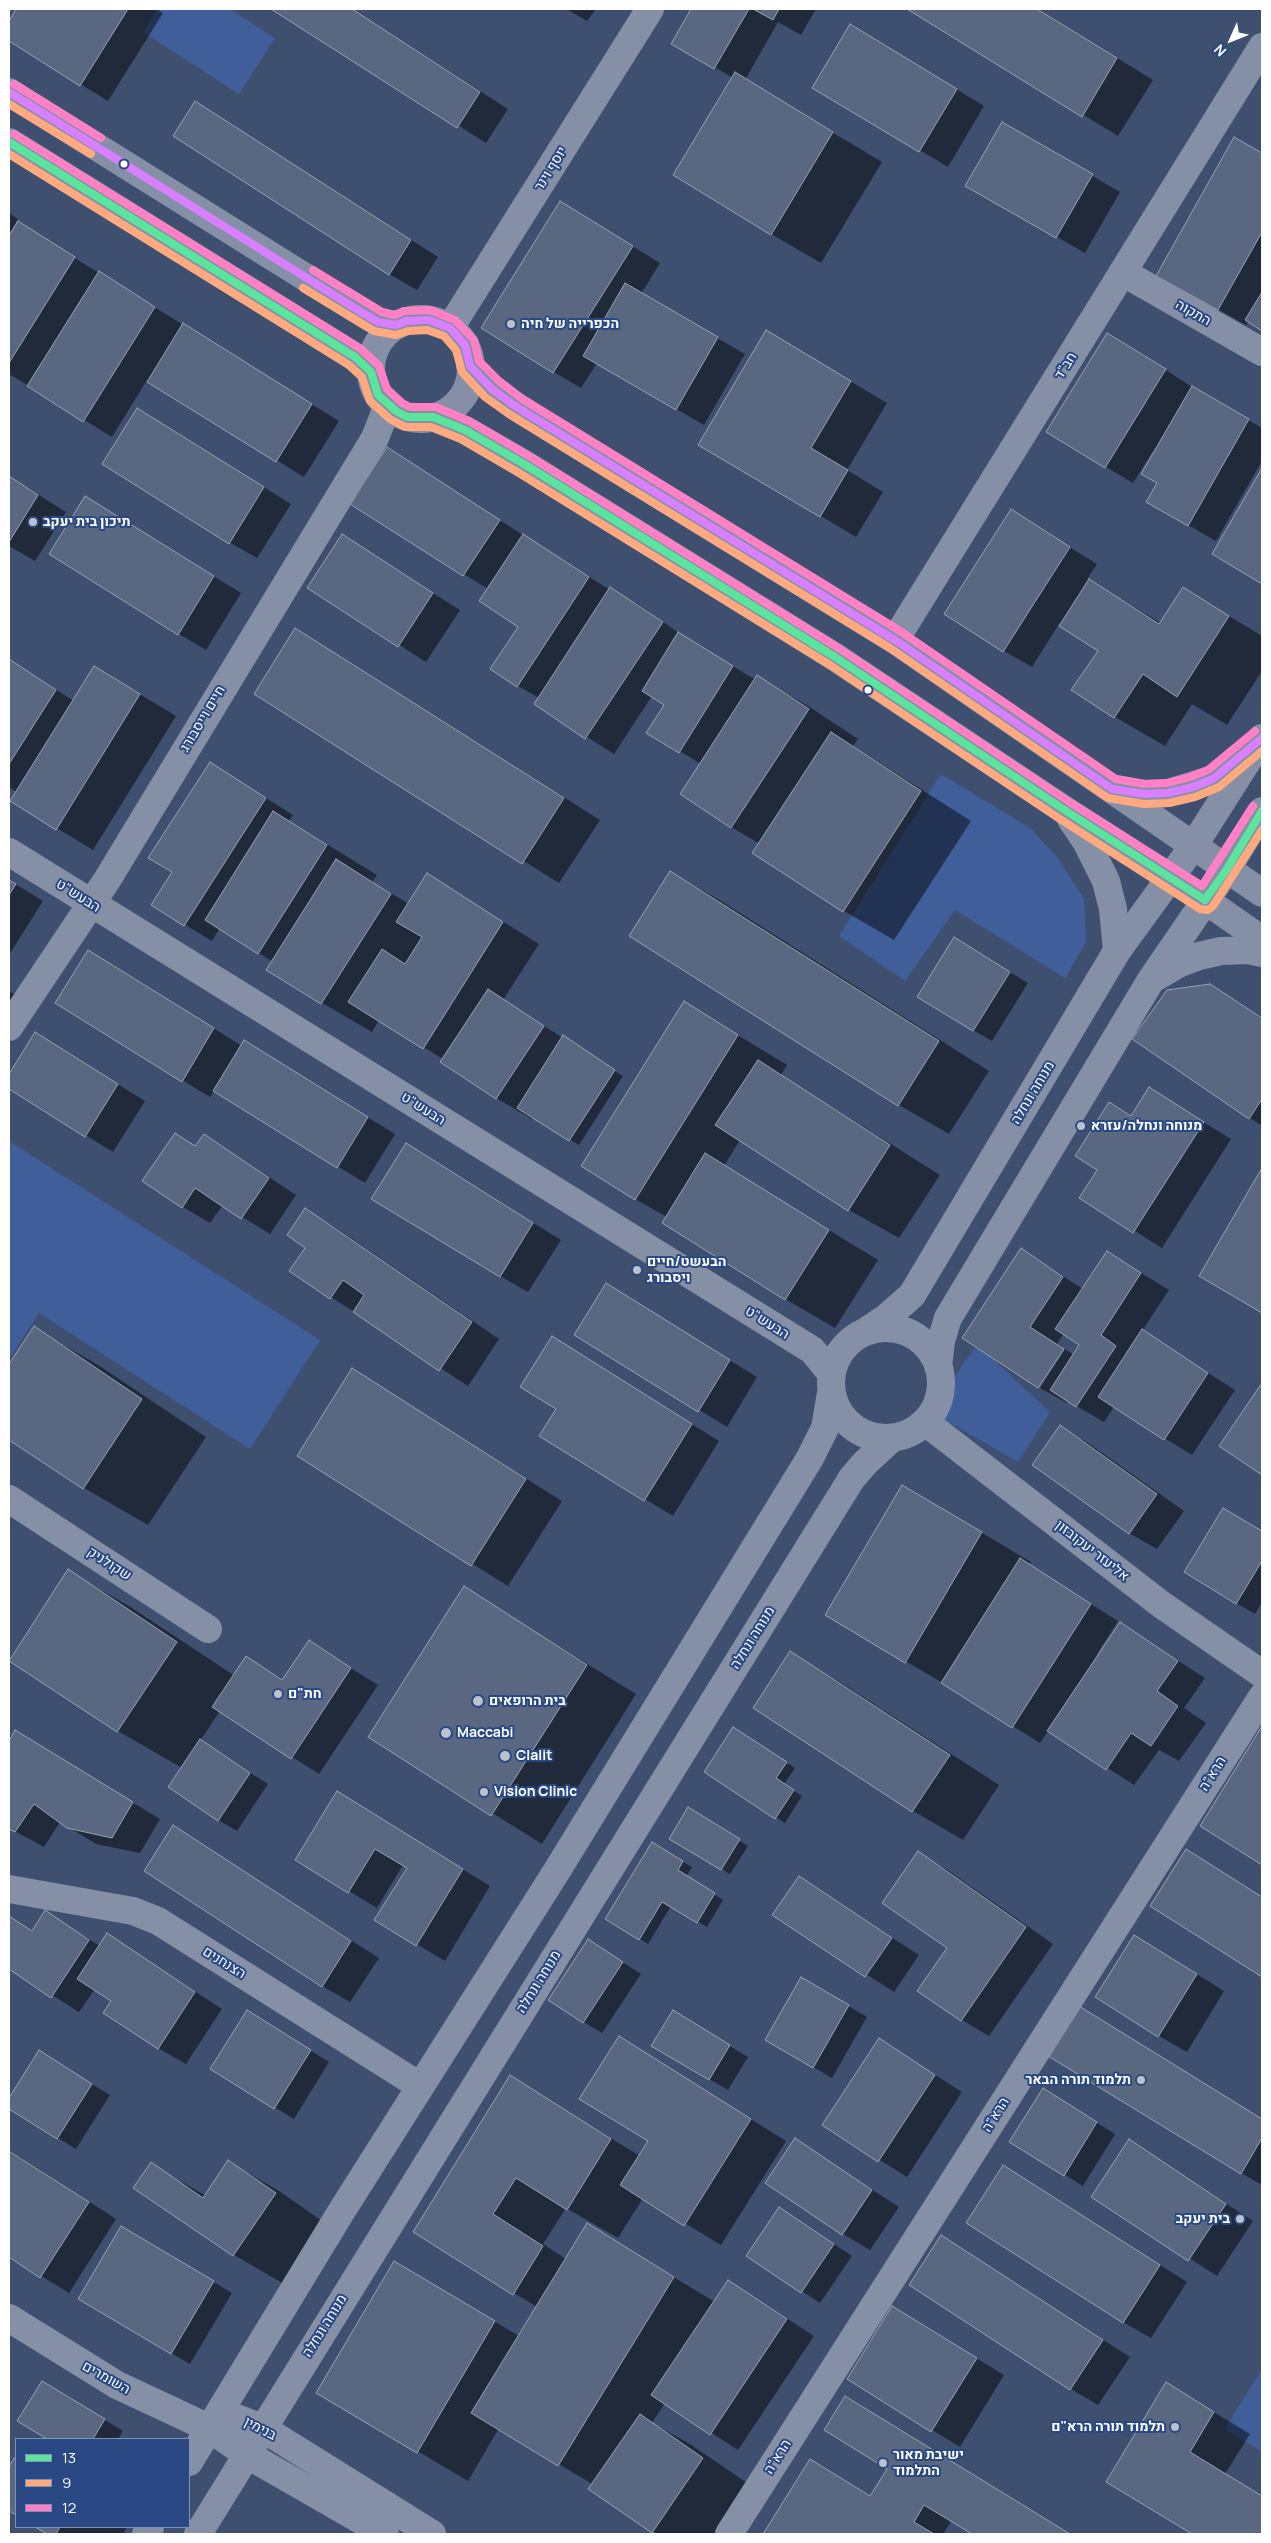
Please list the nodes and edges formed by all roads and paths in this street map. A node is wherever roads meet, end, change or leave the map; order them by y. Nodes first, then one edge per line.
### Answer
1 (650, 9) edge
2 (1262, 47) edge
3 (9, 92) edge
4 (9, 142) edge
5 (1124, 273) junction
6 (396, 325) junction
7 (450, 328) junction
8 (1262, 352) edge
9 (470, 366) junction
10 (371, 372) junction
11 (386, 404) junction
12 (433, 417) junction
13 (895, 640) junction
14 (1262, 738) edge
15 (1112, 788) junction
16 (1066, 811) junction
17 (1262, 811) edge
18 (1194, 845) junction
19 (9, 852) edge
20 (1227, 870) junction
21 (1170, 878) junction
22 (1262, 893) edge
23 (1205, 900) junction
24 (90, 903) junction
25 (1262, 940) edge
26 (1117, 951) junction
27 (1262, 953) edge
28 (1151, 980) junction
29 (9, 1027) edge
30 (865, 1332) junction
31 (938, 1366) junction
32 (831, 1383) junction
33 (925, 1422) junction
34 (891, 1439) junction
35 (9, 1499) edge
36 (208, 1629) dead end
37 (1262, 1674) edge
38 (1262, 1697) edge
39 (9, 1889) edge
40 (420, 2086) junction
41 (9, 2318) edge
42 (209, 2428) junction
43 (262, 2428) junction
44 (246, 2454) junction
45 (190, 2460) edge
46 (198, 2534) edge
47 (385, 2534) edge
48 (432, 2534) edge
49 (729, 2534) edge

1 - 7 street, יוסף וינר
2 - 5 street, חב"ד
3 - 6 street
4 - 10 street
5 - 8 street, התקוה
5 - 13 street, חב"ד
6 - 7 street
6 - 10 street
7 - 9 street
9 - 12 street
9 - 13 street
10 - 11 street
11 - 12 street
11 - 24 street, חיים וייסבורג
12 - 16 street
13 - 15 street
14 - 15 street
14 - 18 street, מנוחה ונחלה
15 - 18 street
16 - 21 street
16 - 26 street
17 - 20 street
18 - 20 street
18 - 21 street, מנוחה ונחלה
19 - 24 street, הבעש"ט
20 - 22 street
20 - 23 street
21 - 23 street
21 - 26 street, מנוחה ונחלה
23 - 25 street
23 - 28 street
24 - 29 street, חיים וייסבורג
24 - 32 street, הבעש"ט
26 - 30 street, מנוחה ונחלה
27 - 28 street
28 - 31 street
30 - 31 street
30 - 32 street
31 - 33 street
32 - 34 street
32 - 40 street
33 - 34 street
33 - 37 street, אליעזר יעקובזון
34 - 43 street, מנוחה ונחלה
35 - 36 street, שקולניק
38 - 49 street, הרא"ה
39 - 40 street, הצנחנים
40 - 42 street
41 - 42 street, השומרים
42 - 43 street, בנימין
42 - 44 street, בנימין
42 - 45 street
43 - 44 street, מנוחה ונחלה
43 - 48 street, בנימין
44 - 46 street, מנוחה ונחלה
44 - 47 street, בנימין

